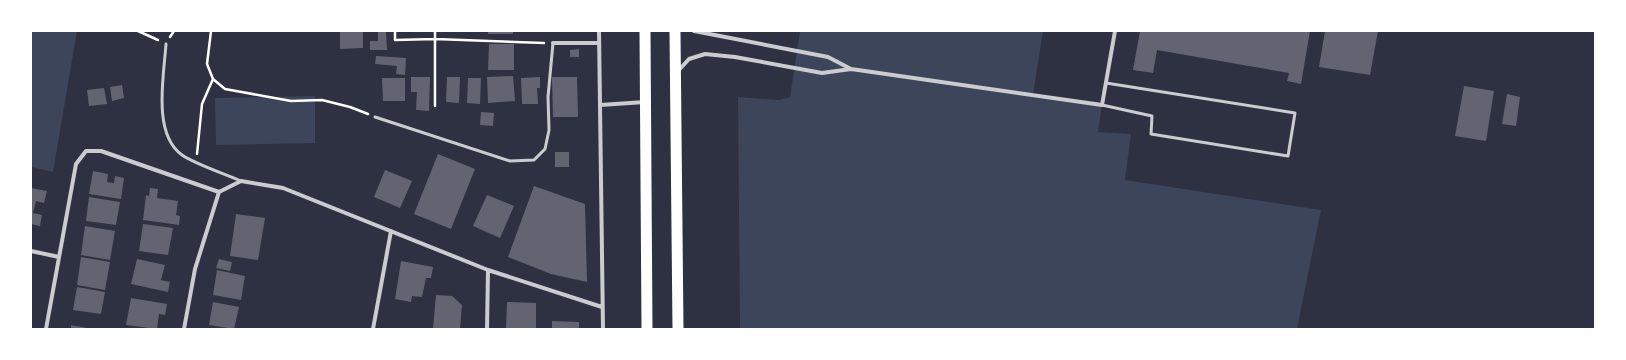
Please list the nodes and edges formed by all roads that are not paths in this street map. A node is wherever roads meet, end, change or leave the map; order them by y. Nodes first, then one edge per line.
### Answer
1 (599, 31) edge
2 (645, 31) edge
3 (674, 31) edge
4 (694, 31) edge
5 (1115, 31) edge
6 (553, 43) joint
7 (599, 43) junction
8 (166, 44) road end
9 (851, 69) junction
10 (675, 75) junction
11 (1106, 83) junction
12 (646, 102) junction
13 (600, 105) junction
14 (1102, 106) junction
15 (375, 117) road end
16 (241, 181) junction
17 (219, 192) junction
18 (391, 231) junction
19 (31, 251) edge
20 (59, 257) junction
21 (488, 270) junction
22 (602, 307) junction
23 (46, 329) edge
24 (184, 329) edge
25 (373, 329) edge
26 (487, 329) edge
27 (603, 329) edge
28 (647, 329) edge
29 (678, 329) edge

1 - 7 street
2 - 12 highway
3 - 10 highway
4 - 9 street
5 - 11 street
6 - 7 street
6 - 15 lane
7 - 13 street
8 - 16 lane
9 - 10 street
9 - 14 street
10 - 29 highway
11 - 14 street
11 - 14 lane
12 - 13 street
12 - 28 highway
13 - 22 street
16 - 17 street
16 - 18 street
17 - 20 street
17 - 24 street
18 - 21 street
18 - 25 street
19 - 20 street
20 - 23 street
21 - 22 street
21 - 26 street
22 - 27 street

